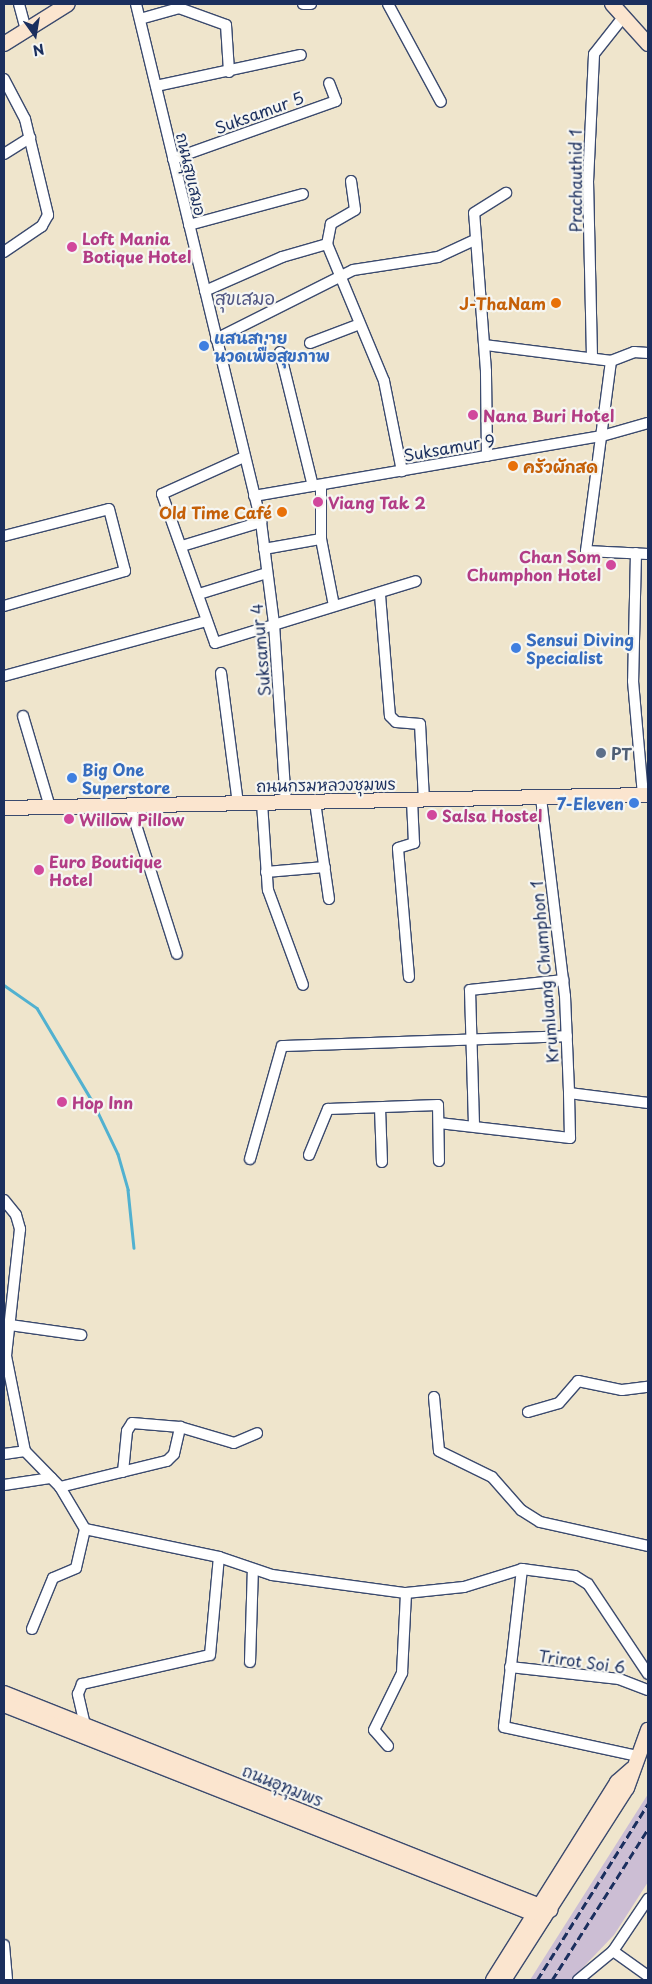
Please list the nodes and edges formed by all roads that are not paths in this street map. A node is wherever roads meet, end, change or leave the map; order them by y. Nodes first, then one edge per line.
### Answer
1 (19, 4) edge
2 (68, 4) edge
3 (136, 4) edge
4 (303, 4) edge
5 (311, 4) edge
6 (388, 4) edge
7 (612, 4) edge
8 (624, 16) junction
9 (140, 19) junction
10 (26, 30) junction
11 (4, 44) edge
12 (648, 44) edge
13 (300, 55) dead end
14 (229, 72) junction
15 (4, 79) edge
16 (330, 83) dead end
17 (156, 86) junction
18 (440, 102) dead end
19 (30, 138) junction
20 (4, 154) edge
21 (173, 159) junction
22 (351, 181) dead end
23 (506, 193) dead end
24 (303, 194) dead end
25 (189, 226) junction
26 (473, 241) junction
27 (327, 244) junction
28 (4, 252) edge
29 (340, 276) junction
30 (205, 291) junction
31 (360, 324) junction
32 (216, 339) junction
33 (310, 343) dead end
34 (484, 345) junction
35 (280, 352) dead end
36 (648, 353) edge
37 (592, 358) junction
38 (611, 361) junction
39 (648, 423) edge
40 (602, 436) junction
41 (487, 456) junction
42 (244, 457) junction
43 (402, 471) junction
44 (317, 485) junction
45 (254, 496) junction
46 (260, 522) junction
47 (4, 536) edge
48 (321, 539) junction
49 (182, 546) junction
50 (264, 549) junction
51 (636, 553) junction
52 (648, 554) edge
53 (268, 573) junction
54 (416, 581) dead end
55 (199, 594) junction
56 (380, 595) junction
57 (4, 606) edge
58 (334, 606) junction
59 (207, 621) junction
60 (274, 624) junction
61 (221, 673) dead end
62 (4, 676) edge
63 (23, 716) dead end
64 (646, 795) edge
65 (541, 798) junction
66 (418, 800) junction
67 (315, 802) junction
68 (262, 803) junction
69 (286, 803) junction
70 (238, 804) junction
71 (130, 806) junction
72 (4, 808) edge
73 (50, 808) junction
74 (325, 867) junction
75 (266, 872) junction
76 (329, 899) dead end
77 (177, 954) dead end
78 (409, 977) dead end
79 (563, 980) junction
80 (303, 985) dead end
81 (566, 1036) junction
82 (471, 1037) junction
83 (568, 1093) junction
84 (648, 1103) edge
85 (380, 1108) junction
86 (439, 1122) junction
87 (474, 1125) junction
88 (309, 1155) dead end
89 (250, 1159) dead end
90 (439, 1160) dead end
91 (382, 1162) dead end
92 (4, 1200) edge
93 (10, 1325) junction
94 (81, 1336) dead end
95 (648, 1387) edge
96 (434, 1397) dead end
97 (528, 1412) dead end
98 (180, 1428) junction
99 (257, 1433) dead end
100 (25, 1451) junction
101 (4, 1454) edge
102 (123, 1472) junction
103 (51, 1478) junction
104 (4, 1485) edge
105 (60, 1487) junction
106 (86, 1529) junction
107 (648, 1546) edge
108 (219, 1557) junction
109 (253, 1569) junction
110 (522, 1569) junction
111 (406, 1593) junction
112 (32, 1629) dead end
113 (250, 1662) dead end
114 (510, 1667) junction
115 (648, 1674) edge
116 (648, 1690) edge
117 (4, 1693) edge
118 (4, 1705) edge
119 (85, 1725) junction
120 (648, 1730) edge
121 (388, 1746) dead end
122 (634, 1762) junction
123 (648, 1899) edge
124 (543, 1912) junction
125 (4, 1945) edge
126 (613, 1951) junction
127 (648, 1976) edge
128 (7, 1980) edge
129 (493, 1980) edge
130 (504, 1980) edge
131 (578, 1980) edge

1 - 10 street
2 - 10 street
3 - 9 street, ถนนสุขเสมอ
4 - 5 street
6 - 18 street
7 - 8 street
8 - 12 street
8 - 37 street, Prachauthid 1
9 - 14 street
9 - 17 street, ถนนสุขเสมอ
10 - 11 street
13 - 14 street
14 - 17 street
15 - 19 street
16 - 21 street, Suksamur 5
17 - 21 street, ถนนสุขเสมอ
19 - 20 street
19 - 28 street
21 - 25 street, ถนนสุขเสมอ
22 - 27 street
23 - 26 street
24 - 25 street
25 - 30 street, ถนนสุขเสมอ
26 - 29 street
26 - 34 street
27 - 29 street
27 - 30 street
29 - 31 street
29 - 32 street
30 - 32 street, ถนนสุขเสมอ
31 - 33 street
31 - 43 street
32 - 42 street, ถนนสุขเสมอ
34 - 37 street
34 - 41 street
35 - 44 street
36 - 38 street
37 - 38 street
38 - 40 street
39 - 40 street, Suksamur 9
40 - 41 street, Suksamur 9
40 - 51 street
41 - 43 street, Suksamur 9
42 - 45 street, ถนนสุขเสมอ
42 - 49 street
43 - 44 street, Suksamur 9
44 - 45 street, Suksamur 9
44 - 48 street
45 - 46 street, Suksamur 4
46 - 49 street
46 - 50 street, Suksamur 4
47 - 57 street
48 - 50 street
48 - 58 street
49 - 55 street
50 - 53 street, Suksamur 4
51 - 52 street
51 - 64 street
53 - 55 street
53 - 60 street, Suksamur 4
54 - 56 street
55 - 59 street
56 - 58 street
56 - 66 street
58 - 60 street
59 - 60 street
59 - 62 street
60 - 69 street, Suksamur 4
61 - 70 street
63 - 73 street
64 - 65 street, ถนนกรมหลวงชุมพร
65 - 66 street, ถนนกรมหลวงชุมพร
65 - 79 street, Krumluang Chumphon 1
66 - 67 street, ถนนกรมหลวงชุมพร
66 - 78 street
67 - 69 street, ถนนกรมหลวงชุมพร
67 - 74 street
68 - 69 street, ถนนกรมหลวงชุมพร
68 - 70 street, ถนนกรมหลวงชุมพร
68 - 75 street
70 - 71 street, ถนนกรมหลวงชุมพร
71 - 73 street, ถนนกรมหลวงชุมพร
71 - 77 street
72 - 73 street, ถนนกรมหลวงชุมพร
74 - 75 street
74 - 76 street
75 - 80 street
79 - 81 street, Krumluang Chumphon 1
79 - 82 street
81 - 82 street
81 - 83 street, Krumluang Chumphon 1
82 - 87 street
82 - 89 street
83 - 84 street
83 - 87 street, Krumluang Chumphon 1
85 - 86 street
85 - 88 street
85 - 91 street
86 - 87 street
86 - 90 street
92 - 93 street
93 - 94 street
93 - 100 street
95 - 97 street
96 - 107 street
98 - 99 street
98 - 102 street
98 - 102 street
100 - 101 street
100 - 103 street
102 - 105 street
103 - 104 street
103 - 105 street
105 - 106 street
106 - 108 street
106 - 112 street
108 - 109 street
108 - 119 street
109 - 111 street
109 - 113 street
110 - 111 street
110 - 114 street
110 - 115 street
111 - 121 street
114 - 116 street, Trirot Soi 6
114 - 122 street
117 - 119 street, ถนนอุทุมพร
118 - 124 street, ถนนอุทุมพร
119 - 124 street, ถนนอุทุมพร
120 - 122 street
122 - 124 street
123 - 126 street
124 - 129 street
124 - 130 street
125 - 128 street
126 - 127 street
126 - 131 street

